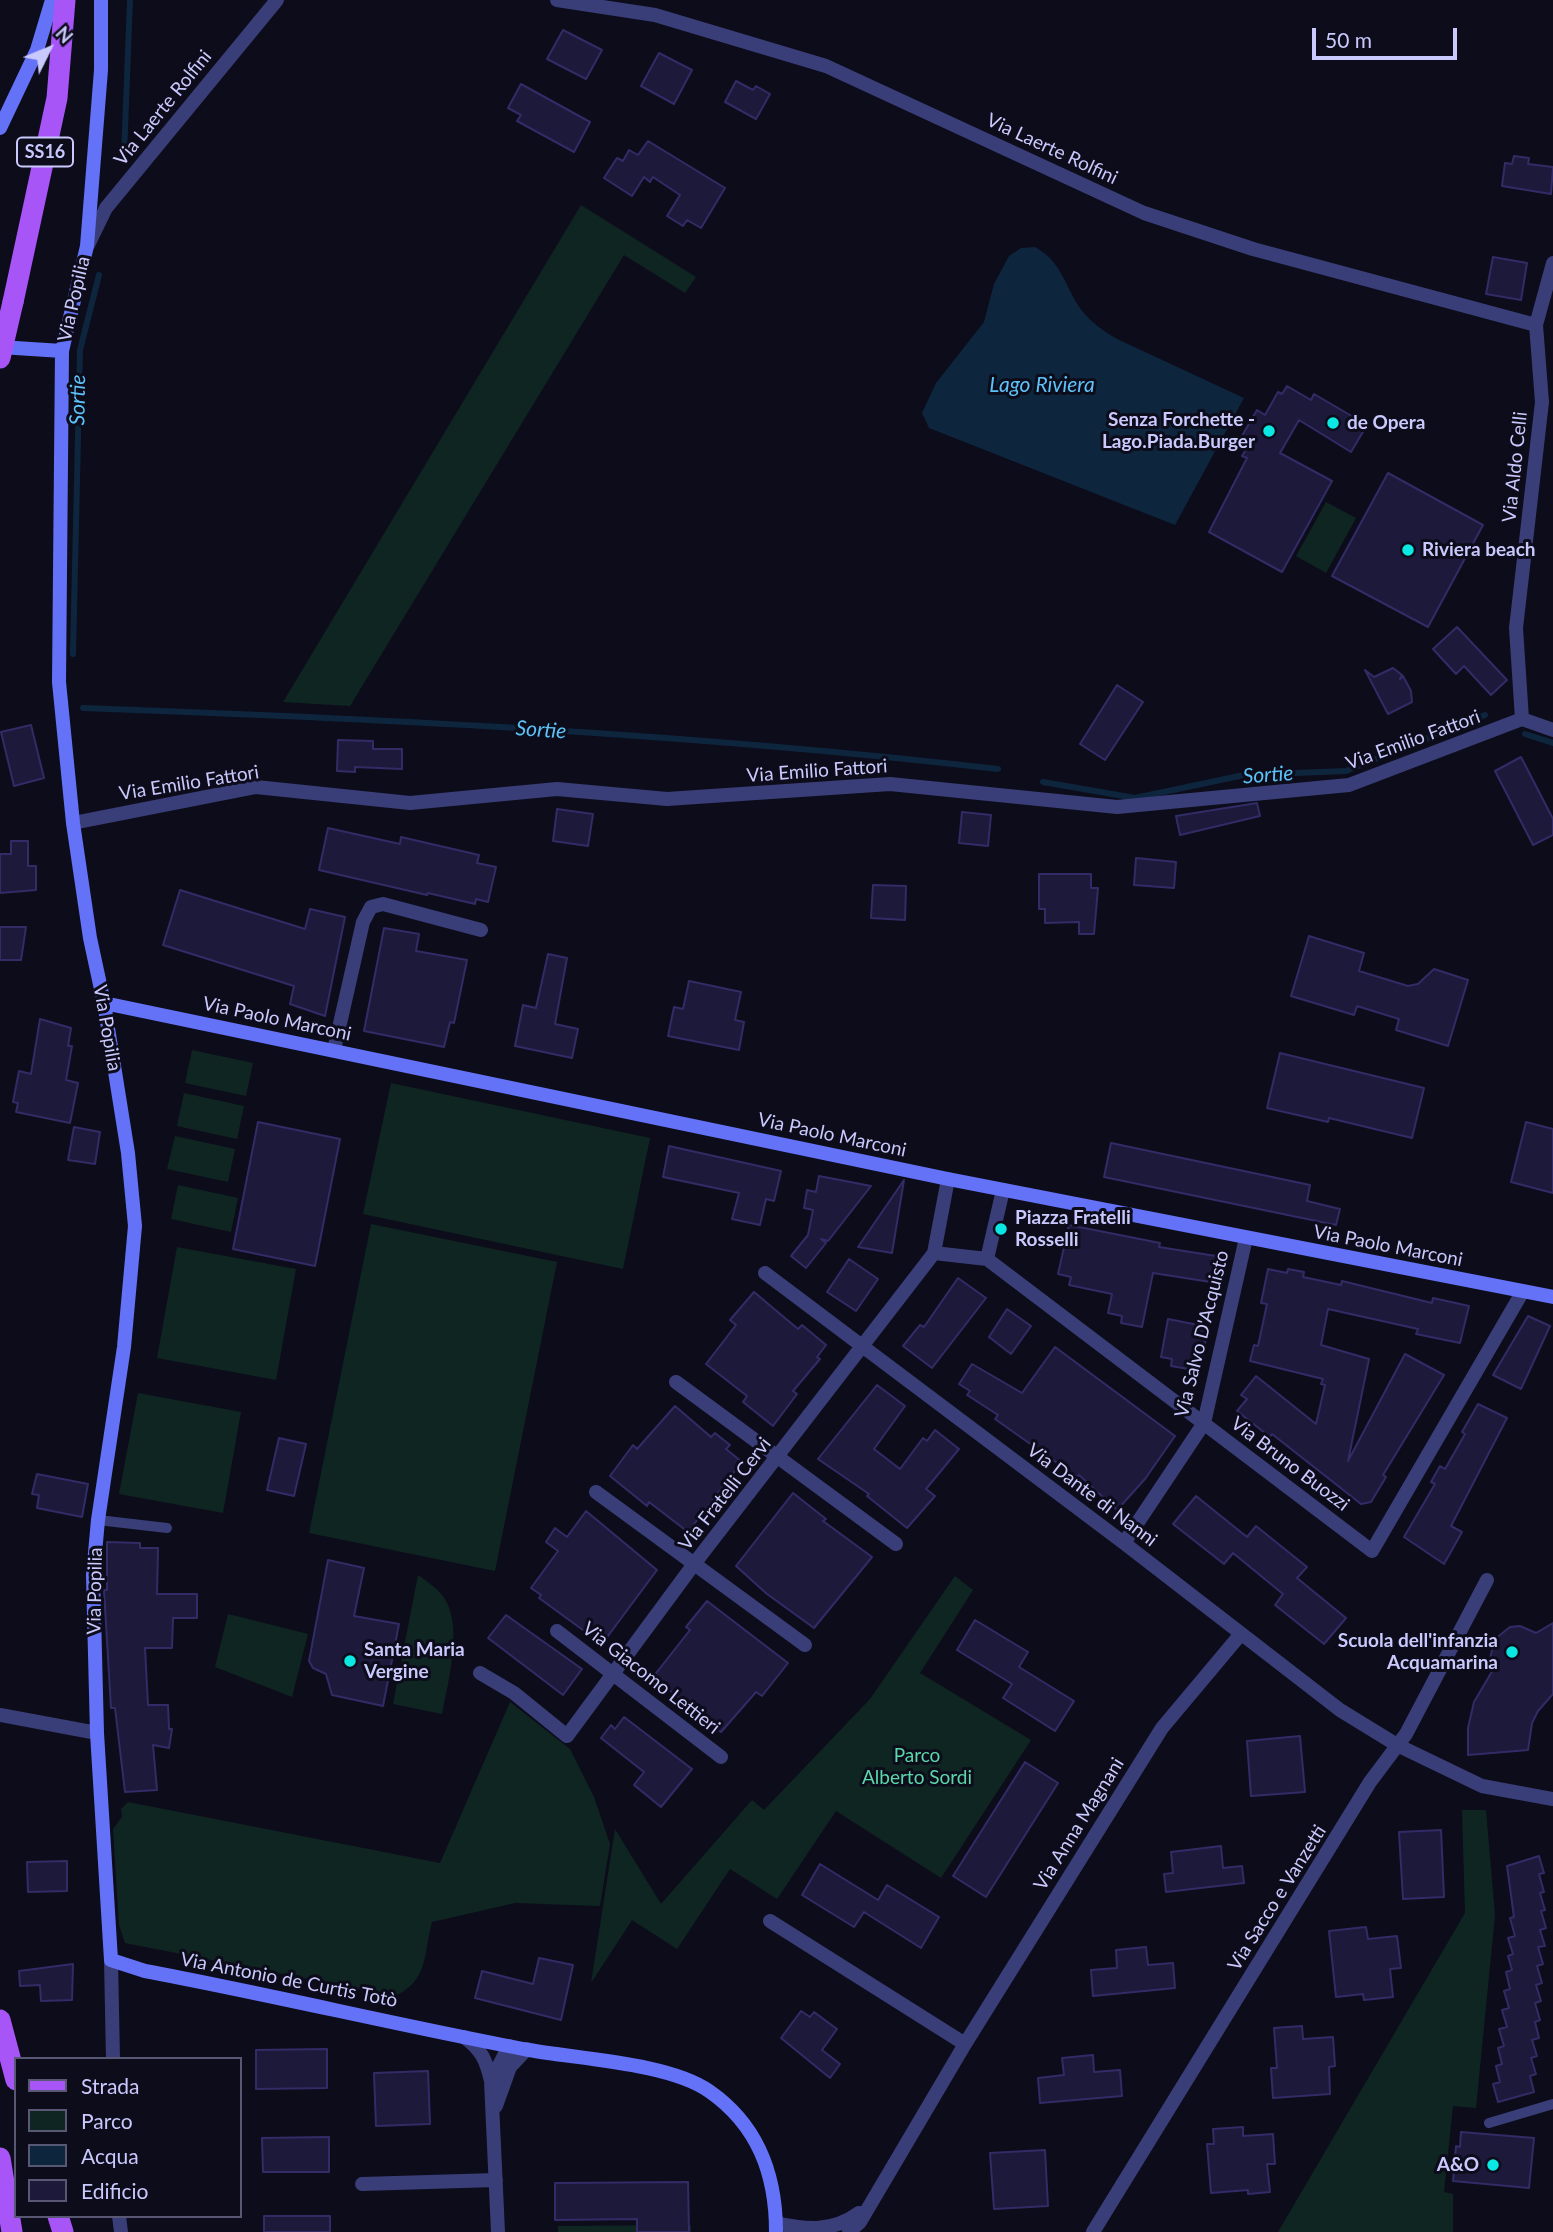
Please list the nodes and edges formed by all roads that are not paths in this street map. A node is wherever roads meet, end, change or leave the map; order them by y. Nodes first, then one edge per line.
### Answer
1 (52, 0) edge
2 (65, 0) edge
3 (101, 0) edge
4 (277, 0) edge
5 (557, 0) edge
6 (0, 128) edge
7 (87, 246) junction
8 (1553, 263) edge
9 (1536, 325) junction
10 (0, 346) edge
11 (62, 351) junction
12 (0, 358) edge
13 (1522, 719) junction
14 (1553, 730) edge
15 (73, 823) junction
16 (481, 930) dead end
17 (104, 1003) junction
18 (334, 1050) junction
19 (948, 1179) junction
20 (1003, 1190) junction
21 (1246, 1238) junction
22 (934, 1253) junction
23 (987, 1259) junction
24 (765, 1273) dead end
25 (1523, 1291) junction
26 (1553, 1297) edge
27 (862, 1346) junction
28 (676, 1382) dead end
29 (1203, 1423) junction
30 (778, 1458) junction
31 (596, 1492) dead end
32 (98, 1520) junction
33 (167, 1528) dead end
34 (1125, 1543) junction
35 (896, 1544) dead end
36 (694, 1563) junction
37 (1487, 1580) dead end
38 (557, 1631) dead end
39 (1240, 1636) junction
40 (805, 1645) dead end
41 (480, 1673) dead end
42 (614, 1673) junction
43 (0, 1715) edge
44 (97, 1733) junction
45 (1397, 1745) junction
46 (721, 1757) dead end
47 (1553, 1799) edge
48 (770, 1921) dead end
49 (111, 1960) junction
50 (0, 2020) edge
51 (461, 2035) junction
52 (965, 2044) junction
53 (509, 2046) junction
54 (527, 2049) junction
55 (113, 2057) edge
56 (14, 2072) edge
57 (491, 2081) junction
58 (1553, 2104) edge
59 (493, 2117) junction
60 (1489, 2123) dead end
61 (0, 2158) edge
62 (496, 2180) junction
63 (362, 2184) dead end
64 (868, 2205) junction
65 (776, 2227) edge
66 (12, 2232) edge
67 (498, 2232) edge
68 (849, 2232) edge
69 (1093, 2232) edge

1 - 6 street
2 - 12 main road, SS16, bridge
3 - 7 street, Via Popilia
4 - 7 street, Via Laerte Rolfini
5 - 9 street, Via Laerte Rolfini
7 - 11 street, Via Popilia
8 - 9 street, Via Aldo Celli
9 - 13 street, Via Aldo Celli
10 - 11 street
11 - 15 street, Via Popilia
13 - 14 street
13 - 15 street, Via Emilio Fattori
15 - 17 street, Via Popilia
16 - 18 street
17 - 18 street, Via Paolo Marconi
17 - 32 street, Via Popilia
18 - 19 street, Via Paolo Marconi
19 - 20 street, Via Paolo Marconi
19 - 22 street, Via Fratelli Cervi
20 - 21 street, Via Paolo Marconi
20 - 23 street
21 - 25 street, Via Paolo Marconi
21 - 29 street, Via Salvo D'Acquisto
22 - 23 street
22 - 27 street, Via Fratelli Cervi
23 - 29 street, Via Bruno Buozzi
24 - 27 street, Via Dante di Nanni
25 - 26 street, Via Paolo Marconi
25 - 29 street, Via Bruno Buozzi
27 - 30 street, Via Fratelli Cervi
27 - 34 street, Via Dante di Nanni
28 - 30 street
29 - 34 street, Via Salvo D'Acquisto
30 - 35 street
30 - 36 street, Via Fratelli Cervi
31 - 36 street
32 - 33 lane
32 - 44 street, Via Popilia
34 - 39 street, Via Dante di Nanni
36 - 40 street
36 - 42 street, Via Fratelli Cervi
37 - 45 street, Via Sacco e Vanzetti
38 - 42 street, Via Giacomo Lettieri
39 - 45 street, Via Dante di Nanni
39 - 52 street, Via Anna Magnani
41 - 42 street, Via Fratelli Cervi
42 - 46 street, Via Giacomo Lettieri
43 - 44 street
44 - 49 street, Via Popilia
45 - 47 street, Via Dante di Nanni
45 - 69 street, Via Sacco e Vanzetti
48 - 52 street
49 - 51 street, Via Antonio de Curtis Totò
49 - 55 street, Via Popilia
50 - 56 main road
51 - 53 street, Via Antonio de Curtis Totò
51 - 57 street
52 - 64 street, Via Anna Magnani
53 - 54 street, Via Antonio de Curtis Totò
53 - 57 street
54 - 59 street
54 - 65 street, Via Antonio de Curtis Totò
57 - 59 street
58 - 60 lane
59 - 62 street
61 - 66 main road
62 - 63 street
62 - 67 street
64 - 65 street, Via Anna Magnani
64 - 68 street, Via Anna Magnani

